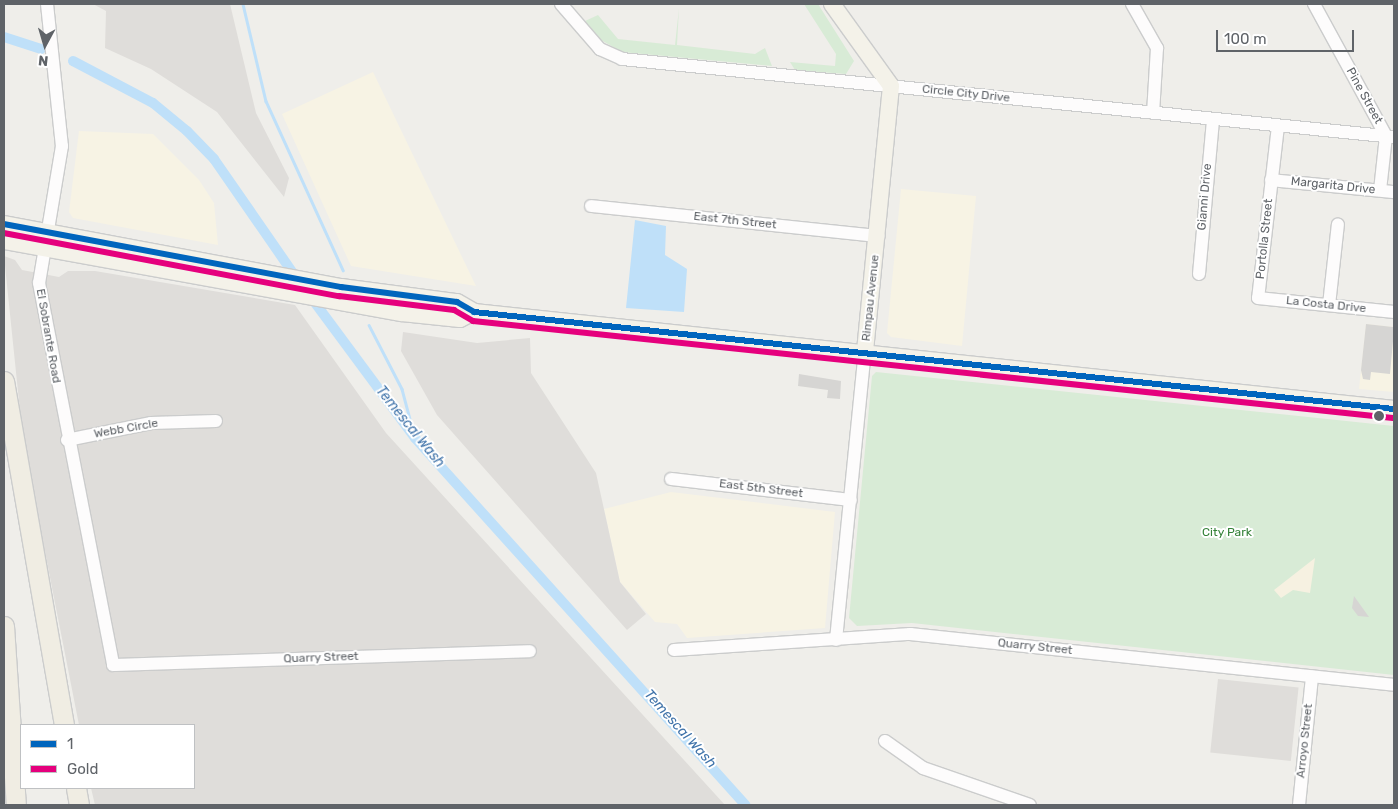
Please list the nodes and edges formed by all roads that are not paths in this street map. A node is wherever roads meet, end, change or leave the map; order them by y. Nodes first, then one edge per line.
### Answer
1 (560, 4) edge
2 (832, 4) edge
3 (1132, 4) edge
4 (1314, 4) edge
5 (48, 10) edge
6 (890, 86) junction
7 (1153, 113) junction
8 (1213, 120) junction
9 (1278, 126) junction
10 (1390, 136) edge
11 (1271, 180) junction
12 (1380, 190) junction
13 (1394, 192) edge
14 (591, 206) dead end
15 (4, 224) edge
16 (1338, 224) dead end
17 (48, 232) junction
18 (878, 236) junction
19 (4, 241) edge
20 (44, 249) junction
21 (1199, 274) dead end
22 (1258, 298) joint
23 (1329, 305) junction
24 (474, 312) junction
25 (1394, 312) edge
26 (865, 352) junction
27 (4, 381) edge
28 (1394, 409) edge
29 (216, 421) dead end
30 (67, 440) junction
31 (671, 479) dead end
32 (851, 500) junction
33 (4, 626) edge
34 (836, 640) junction
35 (674, 650) dead end
36 (530, 651) dead end
37 (113, 665) joint
38 (1312, 677) junction
39 (1394, 685) edge
40 (10, 713) junction
41 (64, 724) edge
42 (885, 741) dead end
43 (20, 763) edge
44 (26, 789) edge
45 (76, 789) edge
46 (16, 805) edge
47 (29, 805) edge
48 (79, 805) edge
49 (1030, 805) edge
50 (1298, 805) edge

1 - 6 street, Circle City Drive
2 - 6 main road
3 - 7 street
4 - 10 street, Pine Street
5 - 17 street, El Sobrante Road
6 - 7 street, Circle City Drive
6 - 18 main road, Rimpau Avenue
7 - 8 street, Circle City Drive
8 - 9 street, Circle City Drive
8 - 21 street, Gianni Drive
9 - 10 street, Circle City Drive
9 - 11 street, Portolla Street
10 - 12 street
11 - 12 street, Margarita Drive
11 - 22 street, Portolla Street
12 - 13 street, Margarita Drive
14 - 18 street, East 7th Street
15 - 17 main road
16 - 23 street
17 - 20 street, El Sobrante Road
17 - 24 main road
18 - 26 main road, Rimpau Avenue
19 - 20 main road
20 - 24 main road
20 - 30 street, El Sobrante Road
22 - 23 street, La Costa Drive
23 - 25 street, La Costa Drive
24 - 26 main road
26 - 28 main road
26 - 32 street, Rimpau Avenue
27 - 41 highway
29 - 30 street, Webb Circle
30 - 37 street, El Sobrante Road
31 - 32 street, East 5th Street
32 - 34 street, Rimpau Avenue
33 - 40 highway
34 - 35 street, Quarry Street
34 - 38 street, Quarry Street
36 - 37 street, Quarry Street
38 - 39 street, Quarry Street
38 - 50 street, Arroyo Street
40 - 43 highway
40 - 46 highway
42 - 49 street
44 - 47 highway
45 - 48 highway

